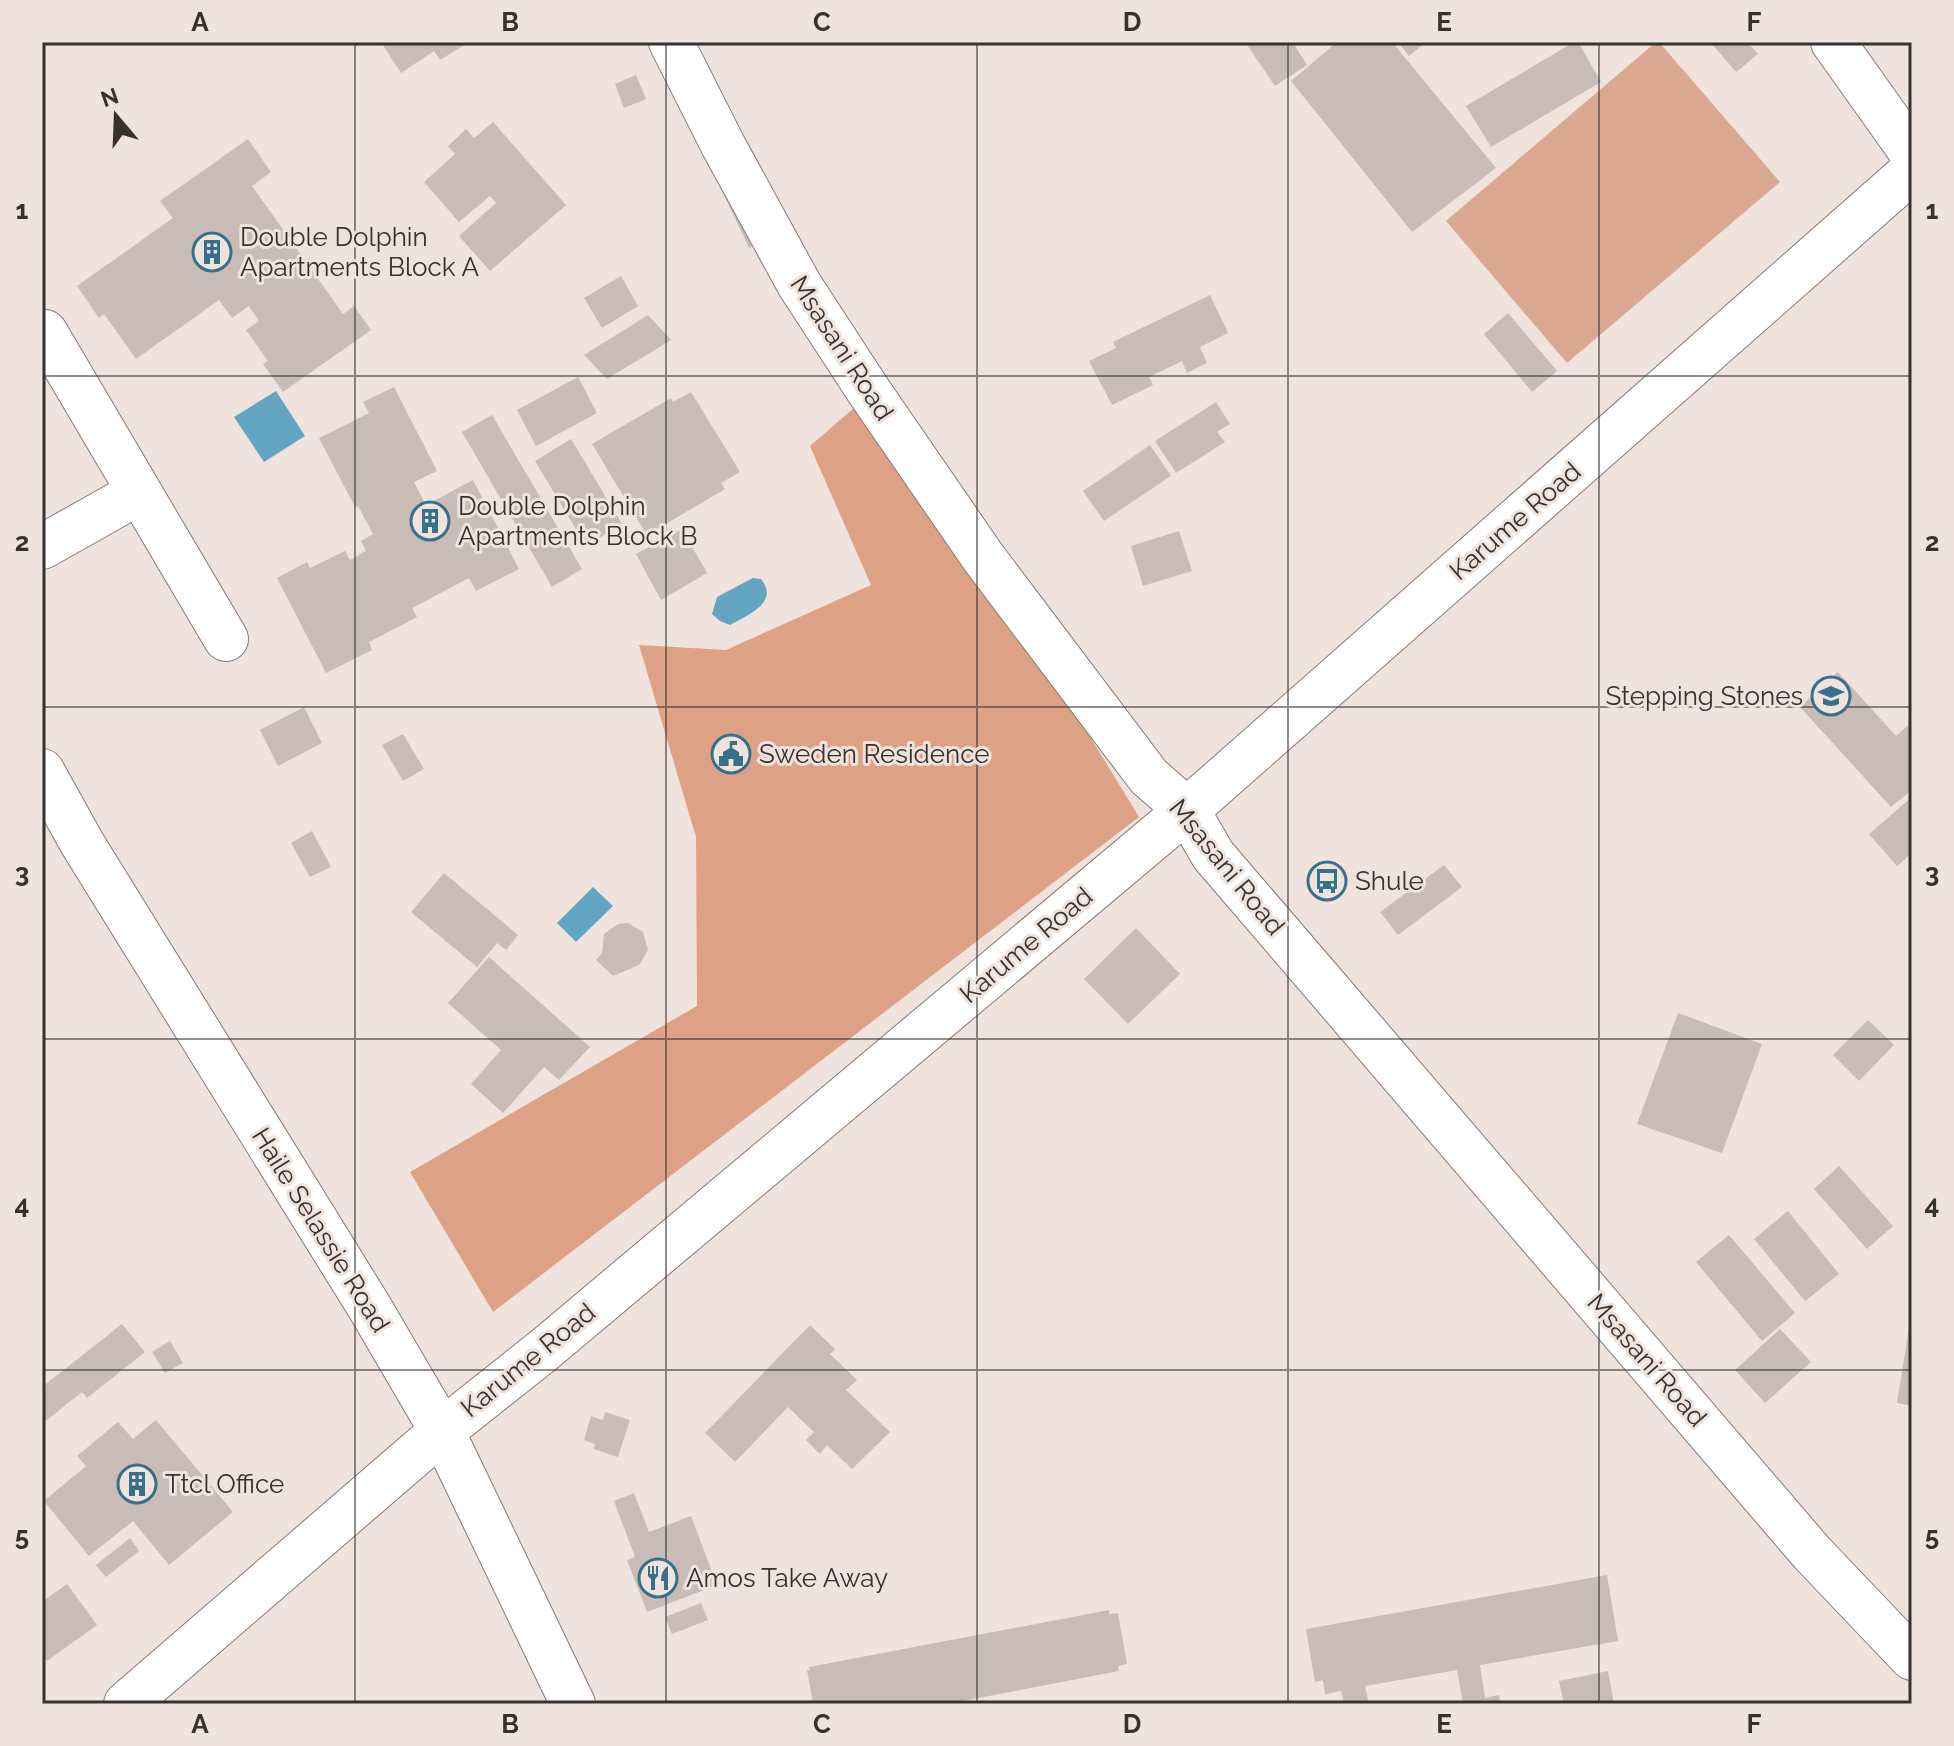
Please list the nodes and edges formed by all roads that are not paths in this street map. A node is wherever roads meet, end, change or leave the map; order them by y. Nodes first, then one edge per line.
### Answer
1 (671, 42) edge
2 (1833, 42) edge
3 (1912, 153) edge
4 (1912, 171) edge
5 (45, 332) dead end
6 (138, 493) junction
7 (42, 547) edge
8 (226, 639) dead end
9 (42, 771) edge
10 (1187, 810) junction
11 (442, 1431) junction
12 (1912, 1658) edge
13 (126, 1704) edge
14 (573, 1704) edge

1 - 10 street, Msasani Road
2 - 3 street
4 - 10 street, Karume Road
5 - 6 street
6 - 7 street
6 - 8 street
9 - 11 street, Haile Selassie Road
10 - 11 street, Karume Road
10 - 12 street, Msasani Road
11 - 13 street, Karume Road
11 - 14 street, Haile Selassie Road

